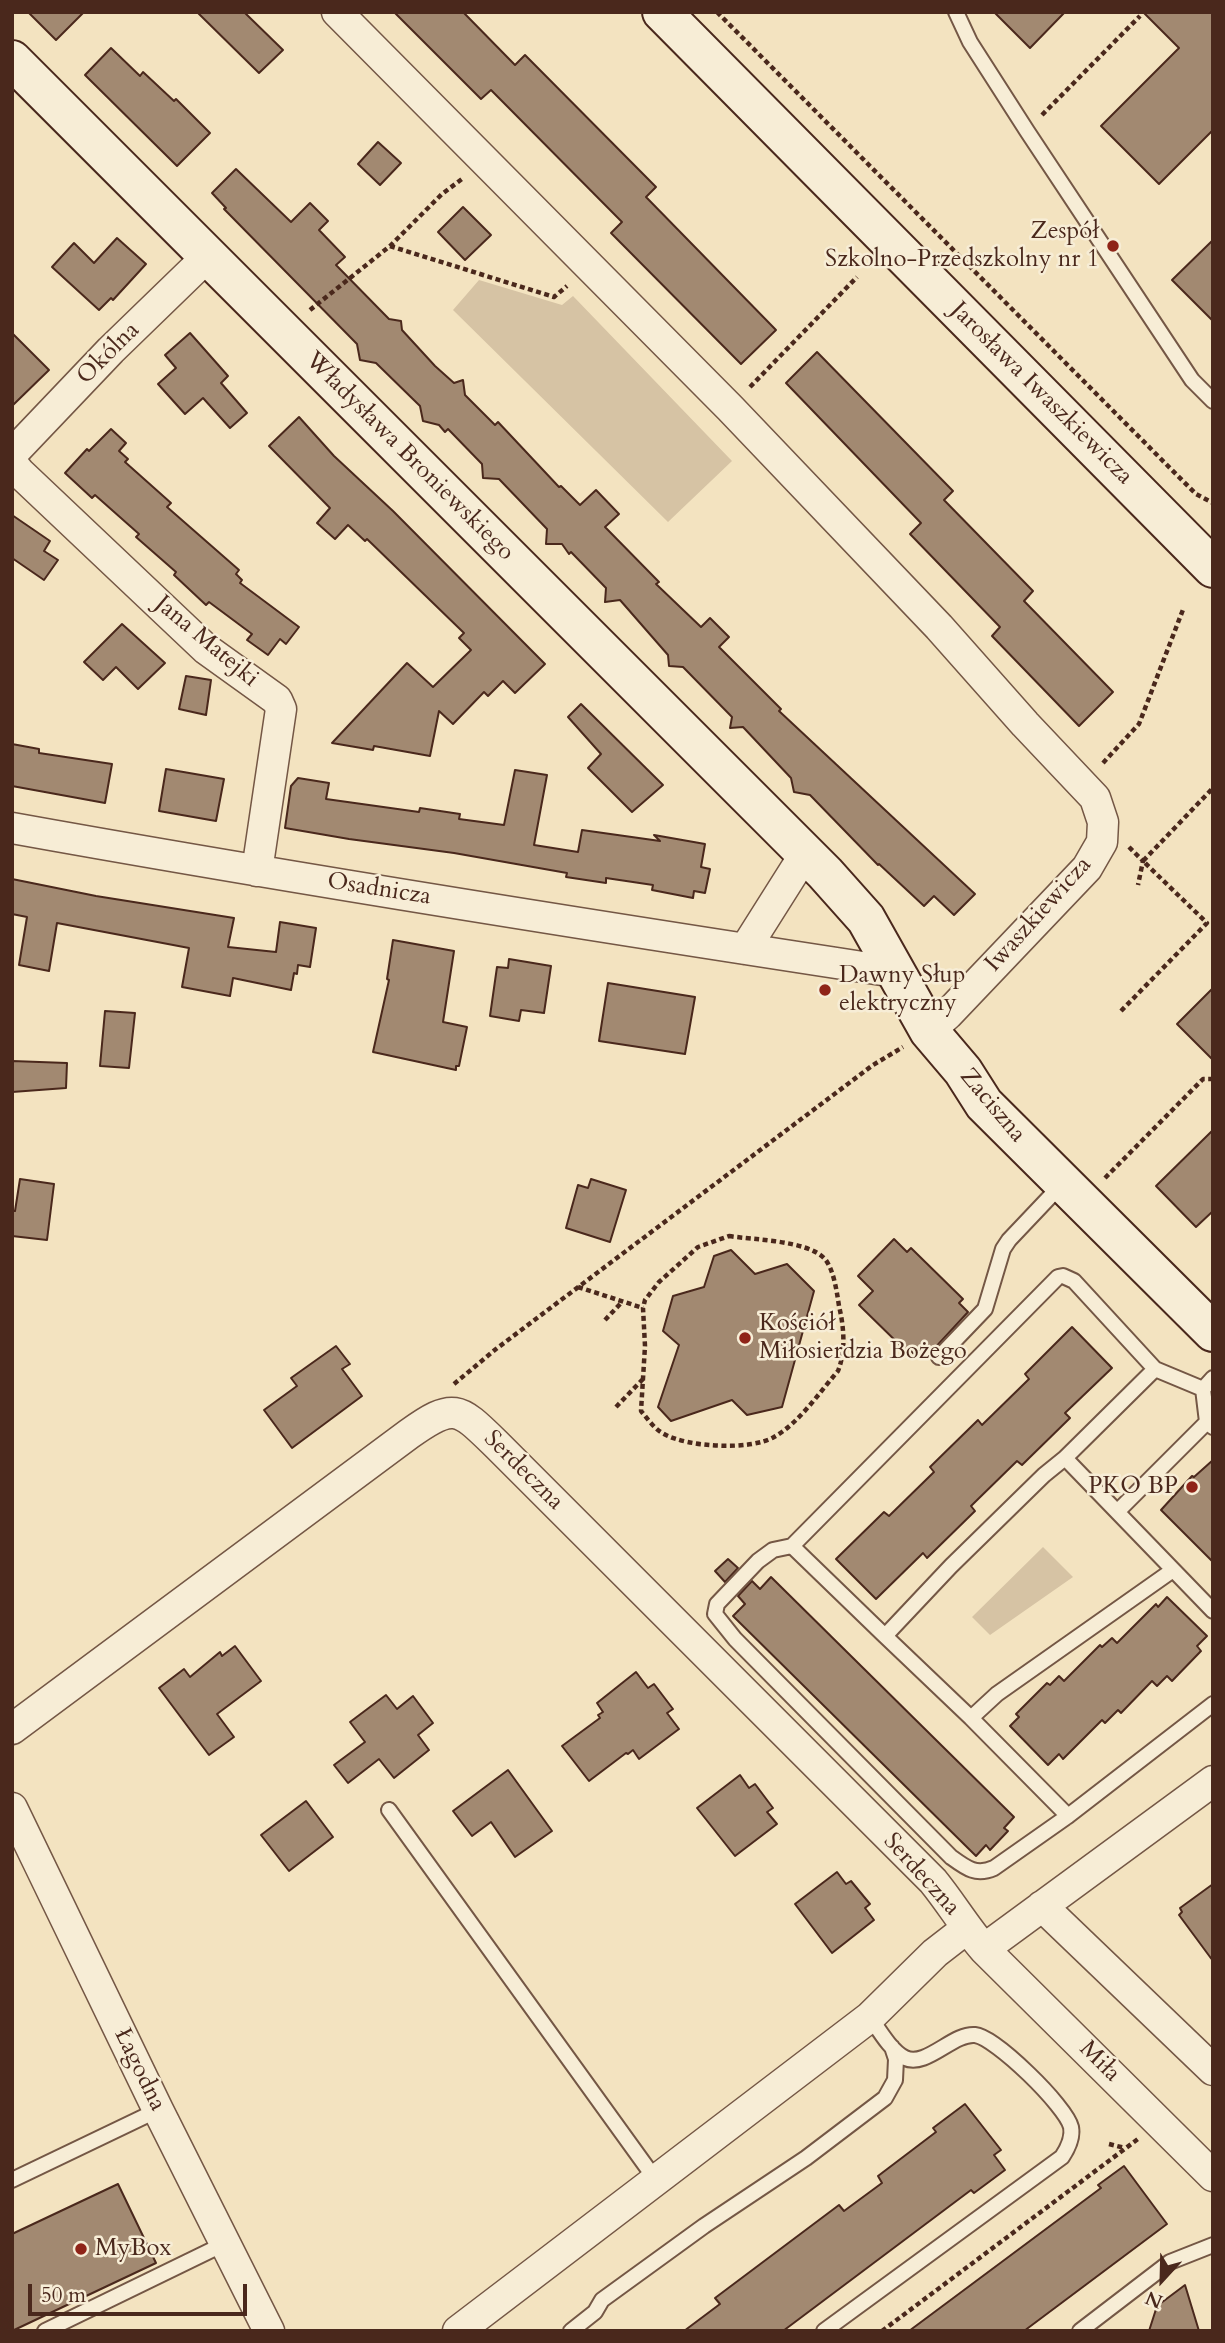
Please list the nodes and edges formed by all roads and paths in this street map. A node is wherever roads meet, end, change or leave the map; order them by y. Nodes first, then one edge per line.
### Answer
1 (337, 12) edge
2 (662, 12) edge
3 (717, 12) edge
4 (956, 12) edge
5 (1140, 16) dead end
6 (12, 60) edge
7 (1027, 131) junction
8 (485, 162) junction
9 (390, 246) junction
10 (208, 256) junction
11 (589, 266) junction
12 (857, 278) dead end
13 (308, 313) dead end
14 (1213, 401) edge
15 (730, 408) junction
16 (12, 454) edge
17 (12, 463) edge
18 (1213, 503) edge
19 (1213, 568) edge
20 (1184, 607) dead end
21 (1084, 785) junction
22 (1213, 788) edge
23 (12, 828) edge
24 (805, 855) junction
25 (1143, 861) junction
26 (257, 871) junction
27 (1138, 885) dead end
28 (1210, 923) edge
29 (745, 949) junction
30 (895, 972) junction
31 (1121, 1012) dead end
32 (920, 1036) junction
33 (1213, 1079) edge
34 (1105, 1179) dead end
35 (1063, 1183) junction
36 (578, 1287) junction
37 (622, 1301) junction
38 (643, 1308) junction
39 (605, 1320) dead end
40 (1213, 1332) edge
41 (939, 1357) dead end
42 (1155, 1369) junction
43 (643, 1378) junction
44 (1208, 1384) edge
45 (453, 1385) dead end
46 (616, 1407) dead end
47 (1210, 1424) edge
48 (1065, 1458) junction
49 (1118, 1511) junction
50 (792, 1546) junction
51 (1173, 1570) junction
52 (1213, 1611) edge
53 (885, 1636) junction
54 (1213, 1704) edge
55 (971, 1718) junction
56 (12, 1729) edge
57 (1213, 1781) edge
58 (12, 1808) edge
59 (389, 1810) dead end
60 (1068, 1816) junction
61 (1042, 1906) junction
62 (975, 1939) junction
63 (870, 2017) junction
64 (892, 2047) junction
65 (1213, 2070) edge
66 (158, 2110) junction
67 (1145, 2135) dead end
68 (1109, 2144) dead end
69 (1127, 2148) junction
70 (1213, 2176) edge
71 (12, 2180) edge
72 (656, 2180) junction
73 (226, 2244) junction
74 (1213, 2245) edge
75 (1082, 2330) edge
76 (45, 2331) edge
77 (269, 2331) edge
78 (458, 2331) edge
79 (571, 2331) edge
80 (824, 2331) edge
81 (882, 2331) edge

1 - 8 street, Iwaszkiewicza
2 - 19 street, Jarosława Iwaszkiewicza
3 - 18 path
4 - 7 lane
5 - 7 path
6 - 10 street, Władysława Broniewskiego
7 - 14 lane
8 - 9 path
8 - 11 street, Iwaszkiewicza
9 - 11 path
9 - 13 path
10 - 16 street, Okólna
10 - 24 street, Władysława Broniewskiego
11 - 15 street, Iwaszkiewicza
12 - 15 path
15 - 21 street, Iwaszkiewicza
17 - 26 street, Jana Matejki
20 - 21 path
21 - 32 street, Iwaszkiewicza
22 - 25 path
23 - 26 street, Osadnicza
24 - 29 street
24 - 30 street, Władysława Broniewskiego
25 - 27 path
25 - 28 path
26 - 29 street, Osadnicza
28 - 31 path
29 - 30 street
30 - 32 street, Zaciszna
32 - 35 street, Zaciszna
32 - 36 path
33 - 34 path
35 - 40 street, Zaciszna
35 - 41 lane
36 - 37 path
36 - 45 path
37 - 38 path
37 - 39 path
38 - 43 path
38 - 43 path
42 - 44 lane
42 - 48 lane
42 - 50 lane
43 - 46 path
44 - 47 lane
47 - 49 lane
48 - 49 lane
48 - 53 lane
49 - 51 lane
50 - 53 lane
50 - 60 lane
51 - 52 lane
51 - 55 lane
53 - 55 lane
54 - 60 lane
55 - 60 lane
56 - 62 street, Serdeczna
57 - 61 street, Serdeczna
58 - 66 street, Łagodna
59 - 72 lane
61 - 62 street, Serdeczna
61 - 65 street
62 - 63 street, Serdeczna
62 - 70 street, Miła
63 - 64 lane
63 - 72 street, Serdeczna
64 - 79 lane
64 - 80 lane
66 - 71 lane
66 - 73 street, Łagodna
67 - 69 path
68 - 69 path
69 - 81 path
72 - 78 street, Serdeczna
73 - 76 lane
73 - 77 street, Łagodna
74 - 75 lane

